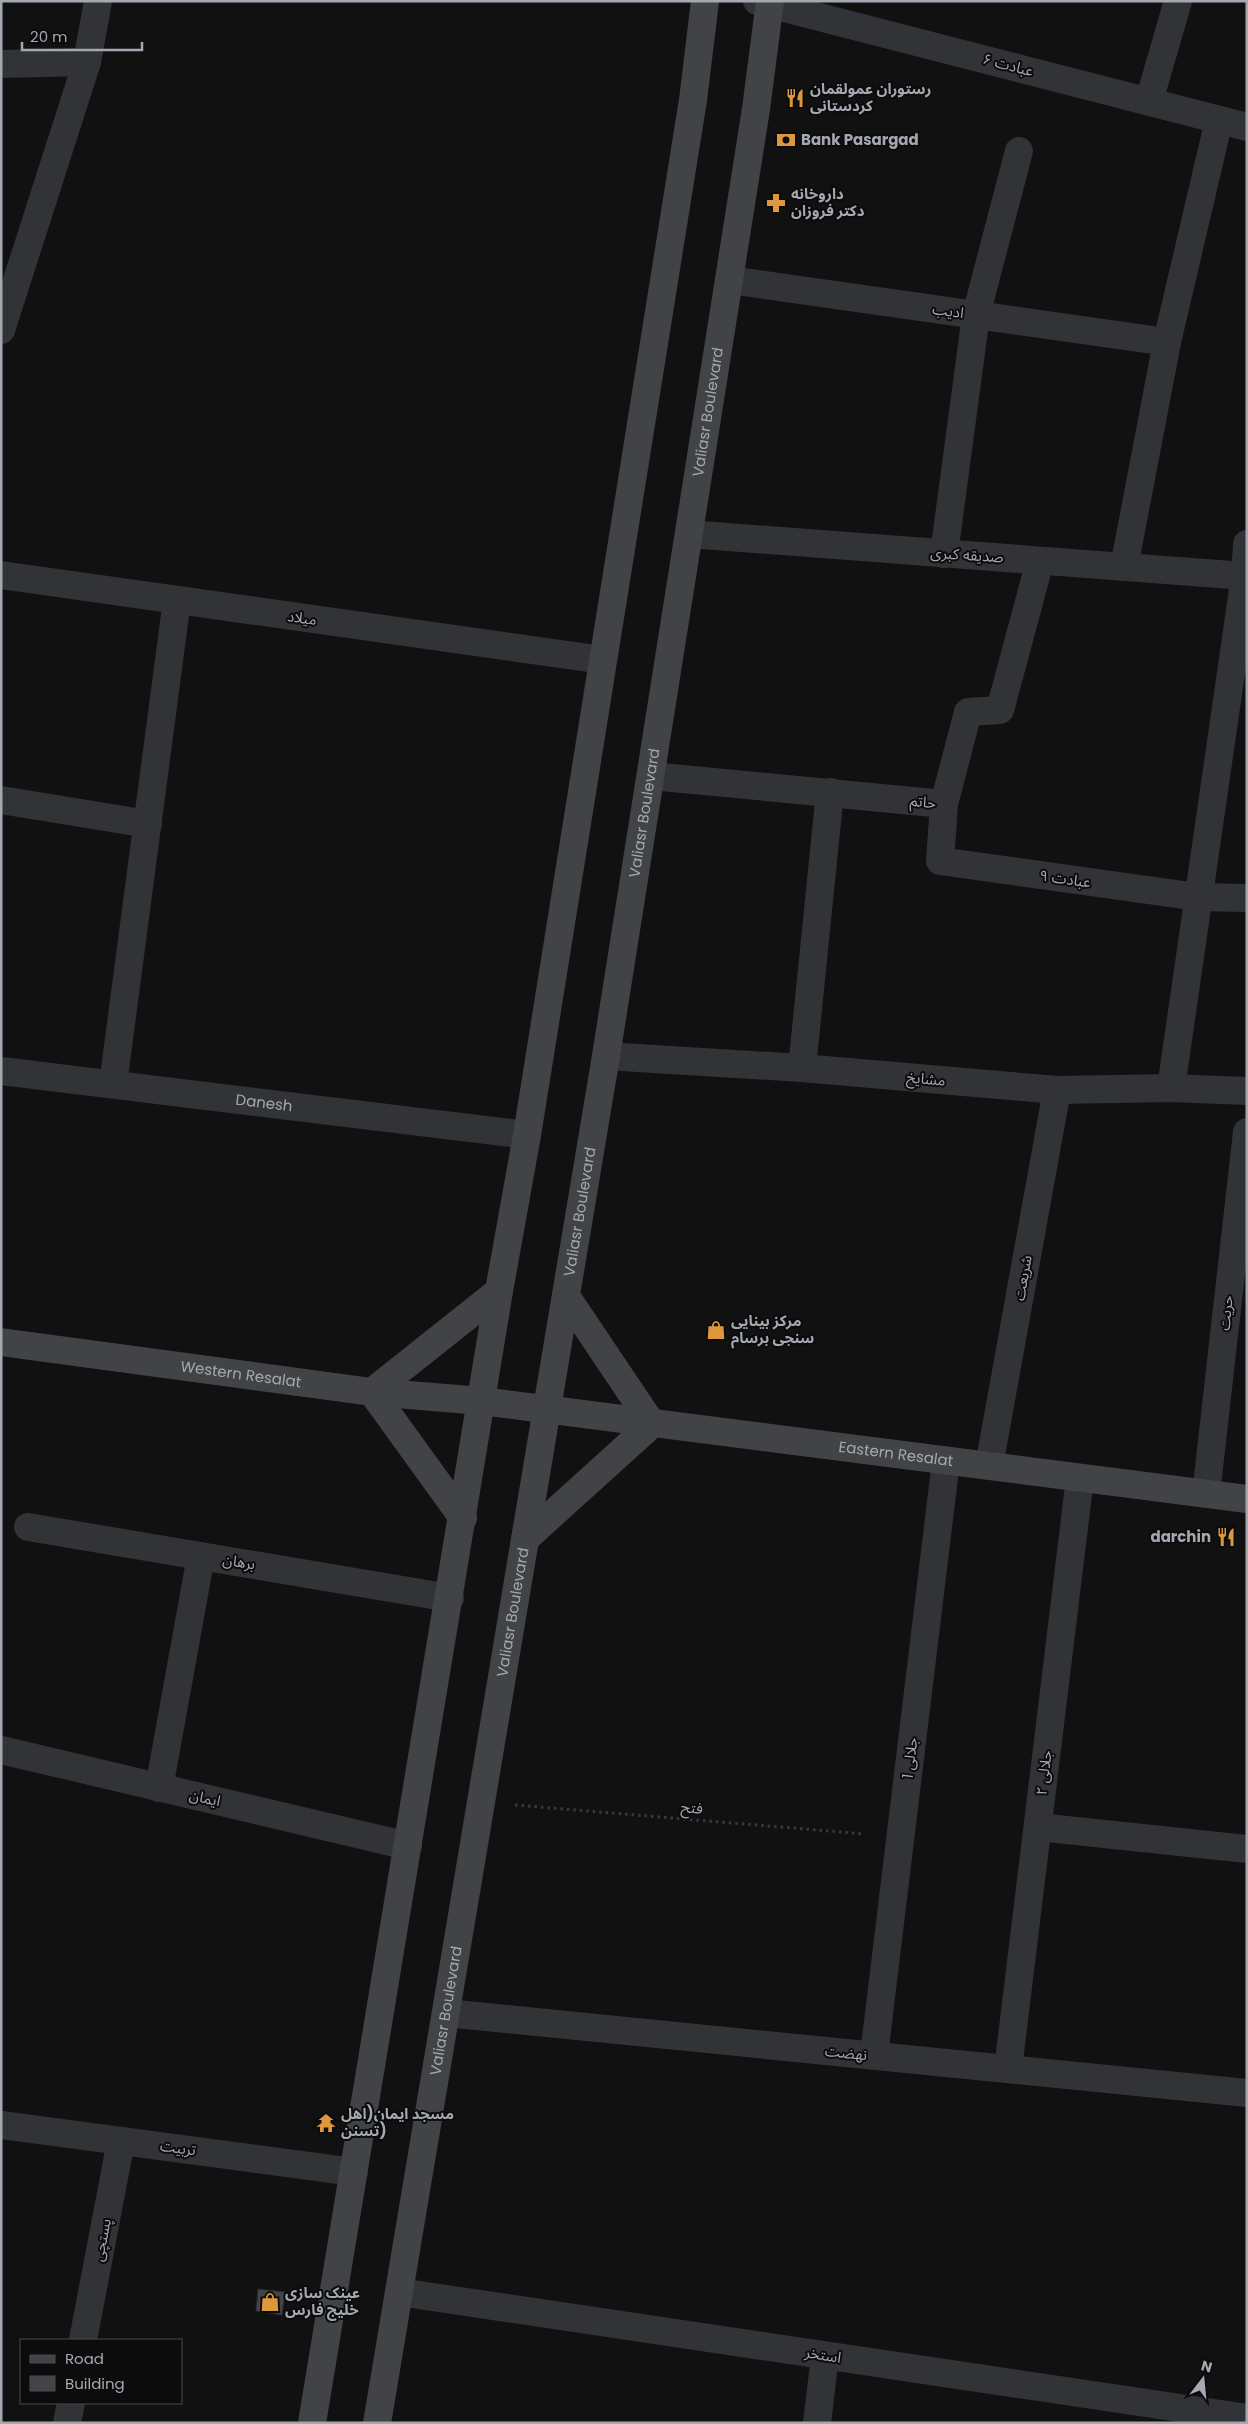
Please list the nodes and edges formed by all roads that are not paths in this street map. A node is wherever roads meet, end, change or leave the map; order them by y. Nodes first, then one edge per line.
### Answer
1 (98, 1) edge
2 (705, 1) edge
3 (1178, 1) edge
4 (766, 2) edge
5 (87, 62) junction
6 (1, 64) edge
7 (1149, 101) junction
8 (1220, 120) junction
9 (1247, 127) edge
10 (1019, 151) dead end
11 (10, 272) edge
12 (729, 280) junction
13 (976, 315) junction
14 (1, 330) edge
15 (1167, 342) junction
16 (689, 534) junction
17 (1247, 544) edge
18 (944, 554) junction
19 (1040, 561) junction
20 (1124, 567) junction
21 (1, 575) edge
22 (1244, 576) junction
23 (177, 600) junction
24 (603, 660) junction
25 (650, 776) junction
26 (830, 792) junction
27 (1, 800) edge
28 (944, 804) junction
29 (148, 824) junction
30 (1198, 897) junction
31 (1247, 898) edge
32 (606, 1056) junction
33 (802, 1068) junction
34 (1, 1071) edge
35 (113, 1084) junction
36 (1171, 1088) junction
37 (1057, 1090) junction
38 (1247, 1091) edge
39 (1247, 1132) edge
40 (527, 1135) junction
41 (499, 1291) junction
42 (566, 1296) junction
43 (1, 1342) edge
44 (372, 1392) junction
45 (482, 1401) junction
46 (547, 1411) junction
47 (652, 1424) junction
48 (946, 1461) junction
49 (989, 1466) junction
50 (1080, 1478) junction
51 (1206, 1494) junction
52 (1247, 1499) edge
53 (463, 1518) junction
54 (28, 1527) dead end
55 (526, 1539) junction
56 (201, 1556) junction
57 (450, 1598) junction
58 (1, 1750) edge
59 (159, 1788) junction
60 (1038, 1827) junction
61 (408, 1846) junction
62 (1247, 1849) edge
63 (446, 2013) junction
64 (874, 2056) junction
65 (1008, 2069) junction
66 (1247, 2093) edge
67 (1, 2124) edge
68 (121, 2141) junction
69 (354, 2172) junction
70 (399, 2292) junction
71 (83, 2339) edge
72 (826, 2356) junction
73 (71, 2404) edge
74 (1247, 2418) edge
75 (67, 2423) edge
76 (312, 2423) edge
77 (377, 2423) edge
78 (817, 2423) edge

1 - 5 street
2 - 24 main road
3 - 7 street
4 - 7 street, عبادت ۶
4 - 12 main road, Valiasr Boulevard
5 - 6 street
5 - 11 street
7 - 8 street, عبادت ۶
8 - 9 street, عبادت ۶
8 - 15 street
10 - 13 street
11 - 14 street
12 - 13 street, ادیب
12 - 16 main road, Valiasr Boulevard
13 - 15 street, ادیب
13 - 18 street
15 - 20 street
16 - 18 street, صدیقه کبری
16 - 25 main road, Valiasr Boulevard
17 - 22 street
18 - 19 street, صدیقه کبری
19 - 20 street, صدیقه کبری
19 - 28 street, حاتم
20 - 22 street, صدیقه کبری
21 - 23 street, میلاد
22 - 30 street
23 - 24 street, میلاد
23 - 29 street
24 - 40 main road
25 - 26 street, حاتم
25 - 32 main road, Valiasr Boulevard
26 - 28 street, حاتم
26 - 33 street
27 - 29 street
28 - 30 street, عبادت ۹
29 - 35 street
30 - 31 street, عبادت ۹
30 - 36 street
32 - 33 street, مشایخ
32 - 42 main road, Valiasr Boulevard
33 - 37 street, مشایخ
34 - 35 street, Danesh
35 - 40 street, Danesh
36 - 37 street, مشایخ
36 - 38 street, مشایخ
37 - 49 street, شریعت
39 - 51 street, حریت
40 - 41 main road
41 - 44 main road
41 - 45 main road
42 - 46 main road, Valiasr Boulevard
42 - 47 main road
43 - 44 main road, Western Resalat
44 - 45 main road, Western Resalat
44 - 53 main road
45 - 46 main road, Western Resalat
45 - 53 main road
46 - 47 main road, Eastern Resalat
46 - 55 main road, Valiasr Boulevard
47 - 48 main road, Eastern Resalat
47 - 55 main road
48 - 49 main road, Eastern Resalat
48 - 64 street, جلالی 1
49 - 50 main road, Eastern Resalat
50 - 51 main road, Eastern Resalat
50 - 60 street, جلالی ۲
51 - 52 main road, Eastern Resalat
53 - 57 main road
54 - 56 street, برهان
55 - 63 main road, Valiasr Boulevard
56 - 57 street, برهان
56 - 59 street
57 - 61 main road
58 - 59 street, ایمان
59 - 61 street, ایمان
60 - 62 street
60 - 65 street, جلالی ۲
61 - 69 main road
63 - 64 street, نهضت
63 - 70 main road, Valiasr Boulevard
64 - 65 street, نهضت
65 - 66 street, نهضت
67 - 68 street, تربیت
68 - 69 street, تربیت
68 - 71 street, پستچی
69 - 76 main road
70 - 72 street, استخر
70 - 77 main road, Valiasr Boulevard
72 - 74 street, استخر
72 - 78 street
73 - 75 street

